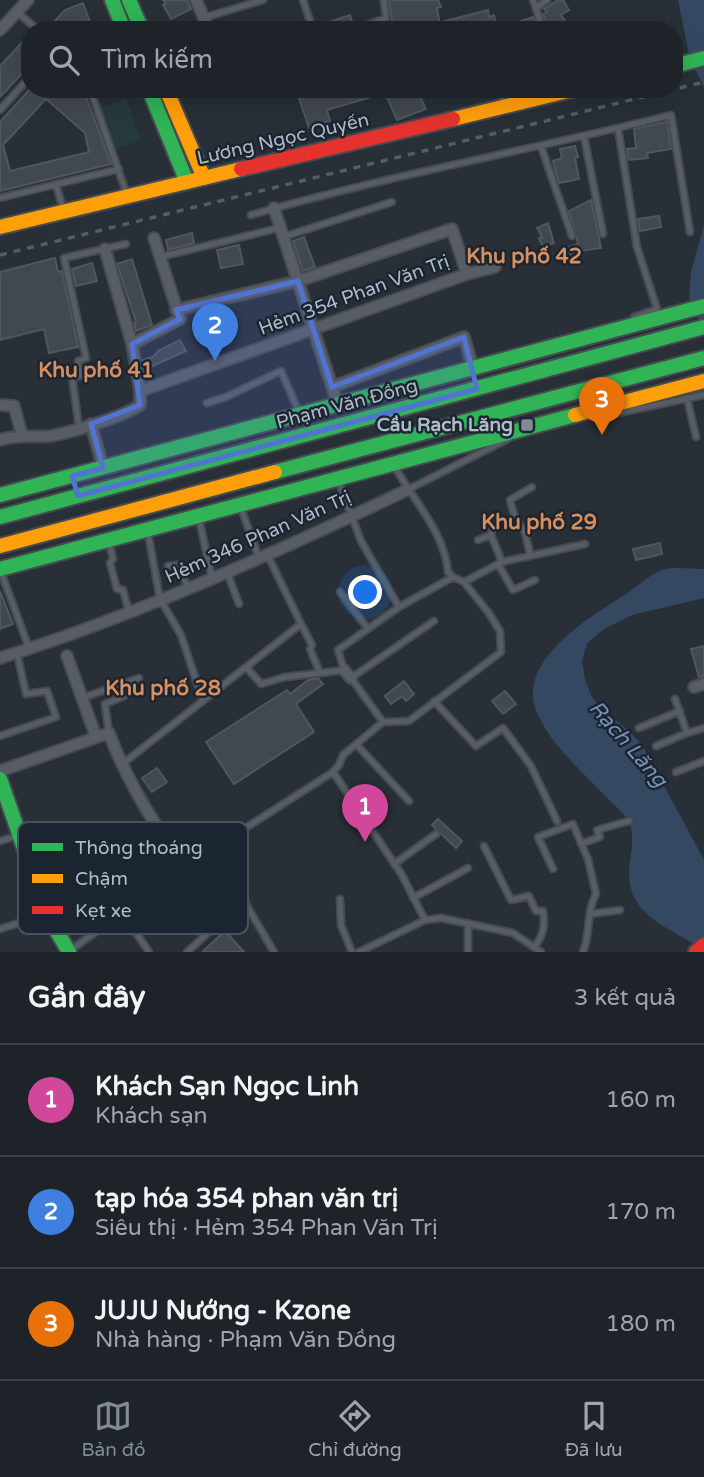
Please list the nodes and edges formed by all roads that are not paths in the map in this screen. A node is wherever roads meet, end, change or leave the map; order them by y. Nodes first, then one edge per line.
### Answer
1 (28, 0) edge
2 (112, 0) edge
3 (129, 0) edge
4 (196, 0) edge
5 (263, 0) edge
6 (303, 0) edge
7 (384, 0) edge
8 (533, 0) edge
9 (547, 0) edge
10 (536, 8) junction
11 (17, 12) junction
12 (203, 18) junction
13 (28, 21) edge
14 (120, 21) edge
15 (138, 21) edge
16 (204, 21) edge
17 (310, 21) edge
18 (378, 21) edge
19 (541, 21) edge
20 (0, 30) edge
21 (704, 58) edge
22 (683, 64) edge
23 (21, 87) edge
24 (93, 98) edge
25 (153, 98) edge
26 (170, 98) edge
27 (503, 98) edge
28 (536, 98) edge
29 (505, 106) junction
30 (0, 110) edge
31 (618, 128) junction
32 (584, 136) junction
33 (541, 146) junction
34 (119, 169) junction
35 (204, 178) junction
36 (187, 182) junction
37 (56, 185) junction
38 (127, 197) junction
39 (0, 198) edge
40 (392, 202) dead end
41 (274, 208) junction
42 (64, 212) junction
43 (251, 215) dead end
44 (0, 227) edge
45 (281, 232) junction
46 (690, 232) dead end
47 (603, 234) dead end
48 (572, 236) dead end
49 (154, 238) dead end
50 (126, 244) dead end
51 (105, 249) junction
52 (160, 257) junction
53 (495, 267) dead end
54 (467, 274) junction
55 (298, 281) junction
56 (704, 306) edge
57 (176, 310) junction
58 (628, 326) junction
59 (704, 327) edge
60 (313, 328) junction
61 (132, 344) junction
62 (704, 358) edge
63 (473, 368) junction
64 (704, 381) edge
65 (332, 387) junction
66 (477, 388) junction
67 (140, 391) junction
68 (704, 395) edge
69 (687, 398) junction
70 (206, 403) dead end
71 (338, 404) junction
72 (0, 405) edge
73 (592, 411) junction
74 (300, 415) junction
75 (85, 426) junction
76 (522, 430) junction
77 (22, 435) junction
78 (696, 437) dead end
79 (0, 440) edge
80 (393, 464) junction
81 (103, 468) junction
82 (72, 476) junction
83 (338, 479) junction
84 (532, 487) dead end
85 (407, 490) junction
86 (0, 495) edge
87 (78, 496) junction
88 (239, 505) junction
89 (198, 516) junction
90 (0, 517) edge
91 (351, 517) junction
92 (147, 530) junction
93 (478, 540) dead end
94 (108, 541) junction
95 (585, 544) dead end
96 (0, 546) edge
97 (530, 554) junction
98 (264, 557) junction
99 (500, 563) junction
100 (168, 566) dead end
101 (0, 569) edge
102 (227, 572) junction
103 (453, 577) junction
104 (212, 578) junction
105 (535, 580) dead end
106 (464, 582) junction
107 (188, 588) junction
108 (340, 592) dead end
109 (160, 599) junction
110 (239, 604) dead end
111 (399, 607) junction
112 (129, 612) junction
113 (434, 621) dead end
114 (301, 624) junction
115 (368, 629) junction
116 (29, 648) junction
117 (17, 653) junction
118 (67, 656) dead end
119 (0, 658) edge
120 (246, 667) junction
121 (320, 673) junction
122 (348, 674) junction
123 (139, 678) dead end
124 (124, 696) dead end
125 (82, 698) junction
126 (676, 699) dead end
127 (203, 701) junction
128 (434, 701) junction
129 (680, 710) junction
130 (383, 722) junction
131 (639, 728) dead end
132 (704, 728) edge
133 (109, 733) junction
134 (687, 733) junction
135 (0, 736) edge
136 (96, 737) junction
137 (356, 744) junction
138 (656, 746) dead end
139 (704, 761) edge
140 (121, 765) junction
141 (0, 771) edge
142 (333, 772) junction
143 (677, 772) dead end
144 (0, 779) edge
145 (409, 801) dead end
146 (557, 821) dead end
147 (629, 821) dead end
148 (155, 822) edge
149 (248, 826) edge
150 (18, 833) edge
151 (436, 834) dead end
152 (18, 836) edge
153 (0, 841) edge
154 (582, 844) junction
155 (484, 846) dead end
156 (394, 864) junction
157 (468, 869) dead end
158 (553, 869) dead end
159 (413, 898) junction
160 (340, 900) dead end
161 (248, 908) edge
162 (620, 910) dead end
163 (590, 914) junction
164 (425, 920) junction
165 (18, 923) edge
166 (468, 923) junction
167 (0, 929) edge
168 (59, 934) edge
169 (93, 934) edge
170 (137, 934) edge
171 (207, 934) edge
172 (704, 945) edge
173 (534, 947) junction
174 (69, 952) edge
175 (149, 952) edge
176 (187, 952) edge
177 (274, 952) edge
178 (352, 952) edge
179 (359, 952) edge
180 (468, 952) edge
181 (541, 952) edge
182 (583, 952) edge
183 (696, 952) edge

1 - 11 street
2 - 14 main road
3 - 15 main road
4 - 12 street
5 - 12 lane
6 - 17 lane
7 - 18 lane
8 - 10 lane
9 - 10 lane
10 - 19 lane
11 - 13 lane
11 - 20 street
12 - 16 street
21 - 22 main road
23 - 30 lane
24 - 34 lane
25 - 36 main road
26 - 35 main road
27 - 29 lane
28 - 29 main road, Lương Ngọc Quyến
29 - 35 main road, Lương Ngọc Quyến
31 - 32 lane
31 - 46 lane
31 - 58 lane
32 - 33 lane
32 - 47 lane
33 - 41 lane
33 - 48 lane
34 - 37 lane
34 - 38 lane
35 - 36 main road, Lương Ngọc Quyến
36 - 38 main road, Lương Ngọc Quyến
37 - 39 lane
37 - 42 lane
38 - 42 main road, Lương Ngọc Quyến
40 - 45 lane
41 - 43 lane
41 - 45 street
42 - 44 main road, Lương Ngọc Quyến
45 - 52 lane
45 - 55 street
49 - 52 street
50 - 51 lane
51 - 61 street
51 - 75 lane
52 - 57 street
53 - 54 street, Hẻm 354 Phan Văn Trị
54 - 55 street
54 - 60 street, Hẻm 354 Phan Văn Trị
55 - 57 street
55 - 60 street
56 - 58 main road, Phạm Văn Đồng
57 - 61 street
58 - 63 main road, Phạm Văn Đồng
59 - 66 main road, Phạm Văn Đồng
60 - 65 street
60 - 67 street, Hẻm 354 Phan Văn Trị
61 - 67 street
62 - 96 main road
63 - 65 street, Phạm Văn Đồng
63 - 66 main road
63 - 71 main road, Phạm Văn Đồng
64 - 73 main road
65 - 71 street
66 - 87 main road, Phạm Văn Đồng
67 - 75 street
68 - 69 lane
69 - 73 lane
69 - 78 lane
70 - 74 lane
71 - 74 main road, Phạm Văn Đồng
72 - 77 street
73 - 76 main road
74 - 81 main road, Phạm Văn Đồng
75 - 77 street
75 - 81 street
76 - 80 main road
76 - 85 lane, Hẻm 346 Phan Văn Trị
77 - 79 street
80 - 83 main road
80 - 85 lane
81 - 82 main road, Phạm Văn Đồng
82 - 86 main road, Phạm Văn Đồng
82 - 87 main road
83 - 88 main road
83 - 91 lane
84 - 97 lane
85 - 91 street, Hẻm 346 Phan Văn Trị
85 - 103 lane
87 - 90 main road, Phạm Văn Đồng
88 - 89 main road
88 - 98 lane
89 - 92 main road
89 - 104 lane
91 - 98 street, Hẻm 346 Phan Văn Trị
91 - 111 lane
92 - 94 main road
92 - 109 lane
93 - 99 lane
94 - 101 main road
94 - 112 lane
95 - 97 lane
97 - 99 lane
98 - 102 street, Hẻm 346 Phan Văn Trị
98 - 114 lane
99 - 105 lane
99 - 106 lane
100 - 107 lane
101 - 116 lane
102 - 104 street, Hẻm 346 Phan Văn Trị
102 - 110 lane
103 - 106 lane
103 - 111 lane
104 - 107 street, Hẻm 346 Phan Văn Trị
106 - 128 lane
107 - 109 street, Hẻm 346 Phan Văn Trị
108 - 115 lane
109 - 112 street, Hẻm 346 Phan Văn Trị
109 - 127 lane
111 - 115 lane
112 - 116 street, Hẻm 346 Phan Văn Trị
113 - 122 lane
114 - 120 lane
114 - 121 lane
115 - 122 lane
116 - 117 street, Hẻm 346 Phan Văn Trị
117 - 119 street, Hẻm 346 Phan Văn Trị
117 - 135 lane
118 - 125 street
120 - 121 lane
120 - 127 lane
121 - 122 lane
122 - 130 lane
123 - 125 lane
124 - 133 lane
125 - 136 street
126 - 129 lane
127 - 140 lane
128 - 130 lane
128 - 146 lane
129 - 131 lane
129 - 134 lane
130 - 137 lane
132 - 134 lane
133 - 136 street
133 - 140 street
134 - 138 lane
136 - 141 street
137 - 142 lane
137 - 145 lane
139 - 143 lane
140 - 148 street
142 - 149 lane
142 - 156 lane
144 - 150 main road
147 - 154 lane
151 - 156 lane
152 - 153 lane
154 - 158 lane
154 - 163 lane
155 - 173 lane
156 - 159 lane
157 - 159 lane
159 - 164 lane
160 - 178 lane
161 - 177 lane
162 - 163 lane
163 - 182 lane
164 - 166 lane
164 - 179 lane
165 - 167 lane
166 - 173 lane
166 - 180 lane
168 - 174 main road
169 - 174 lane
170 - 175 lane
171 - 176 lane
172 - 183 main road
173 - 181 lane

